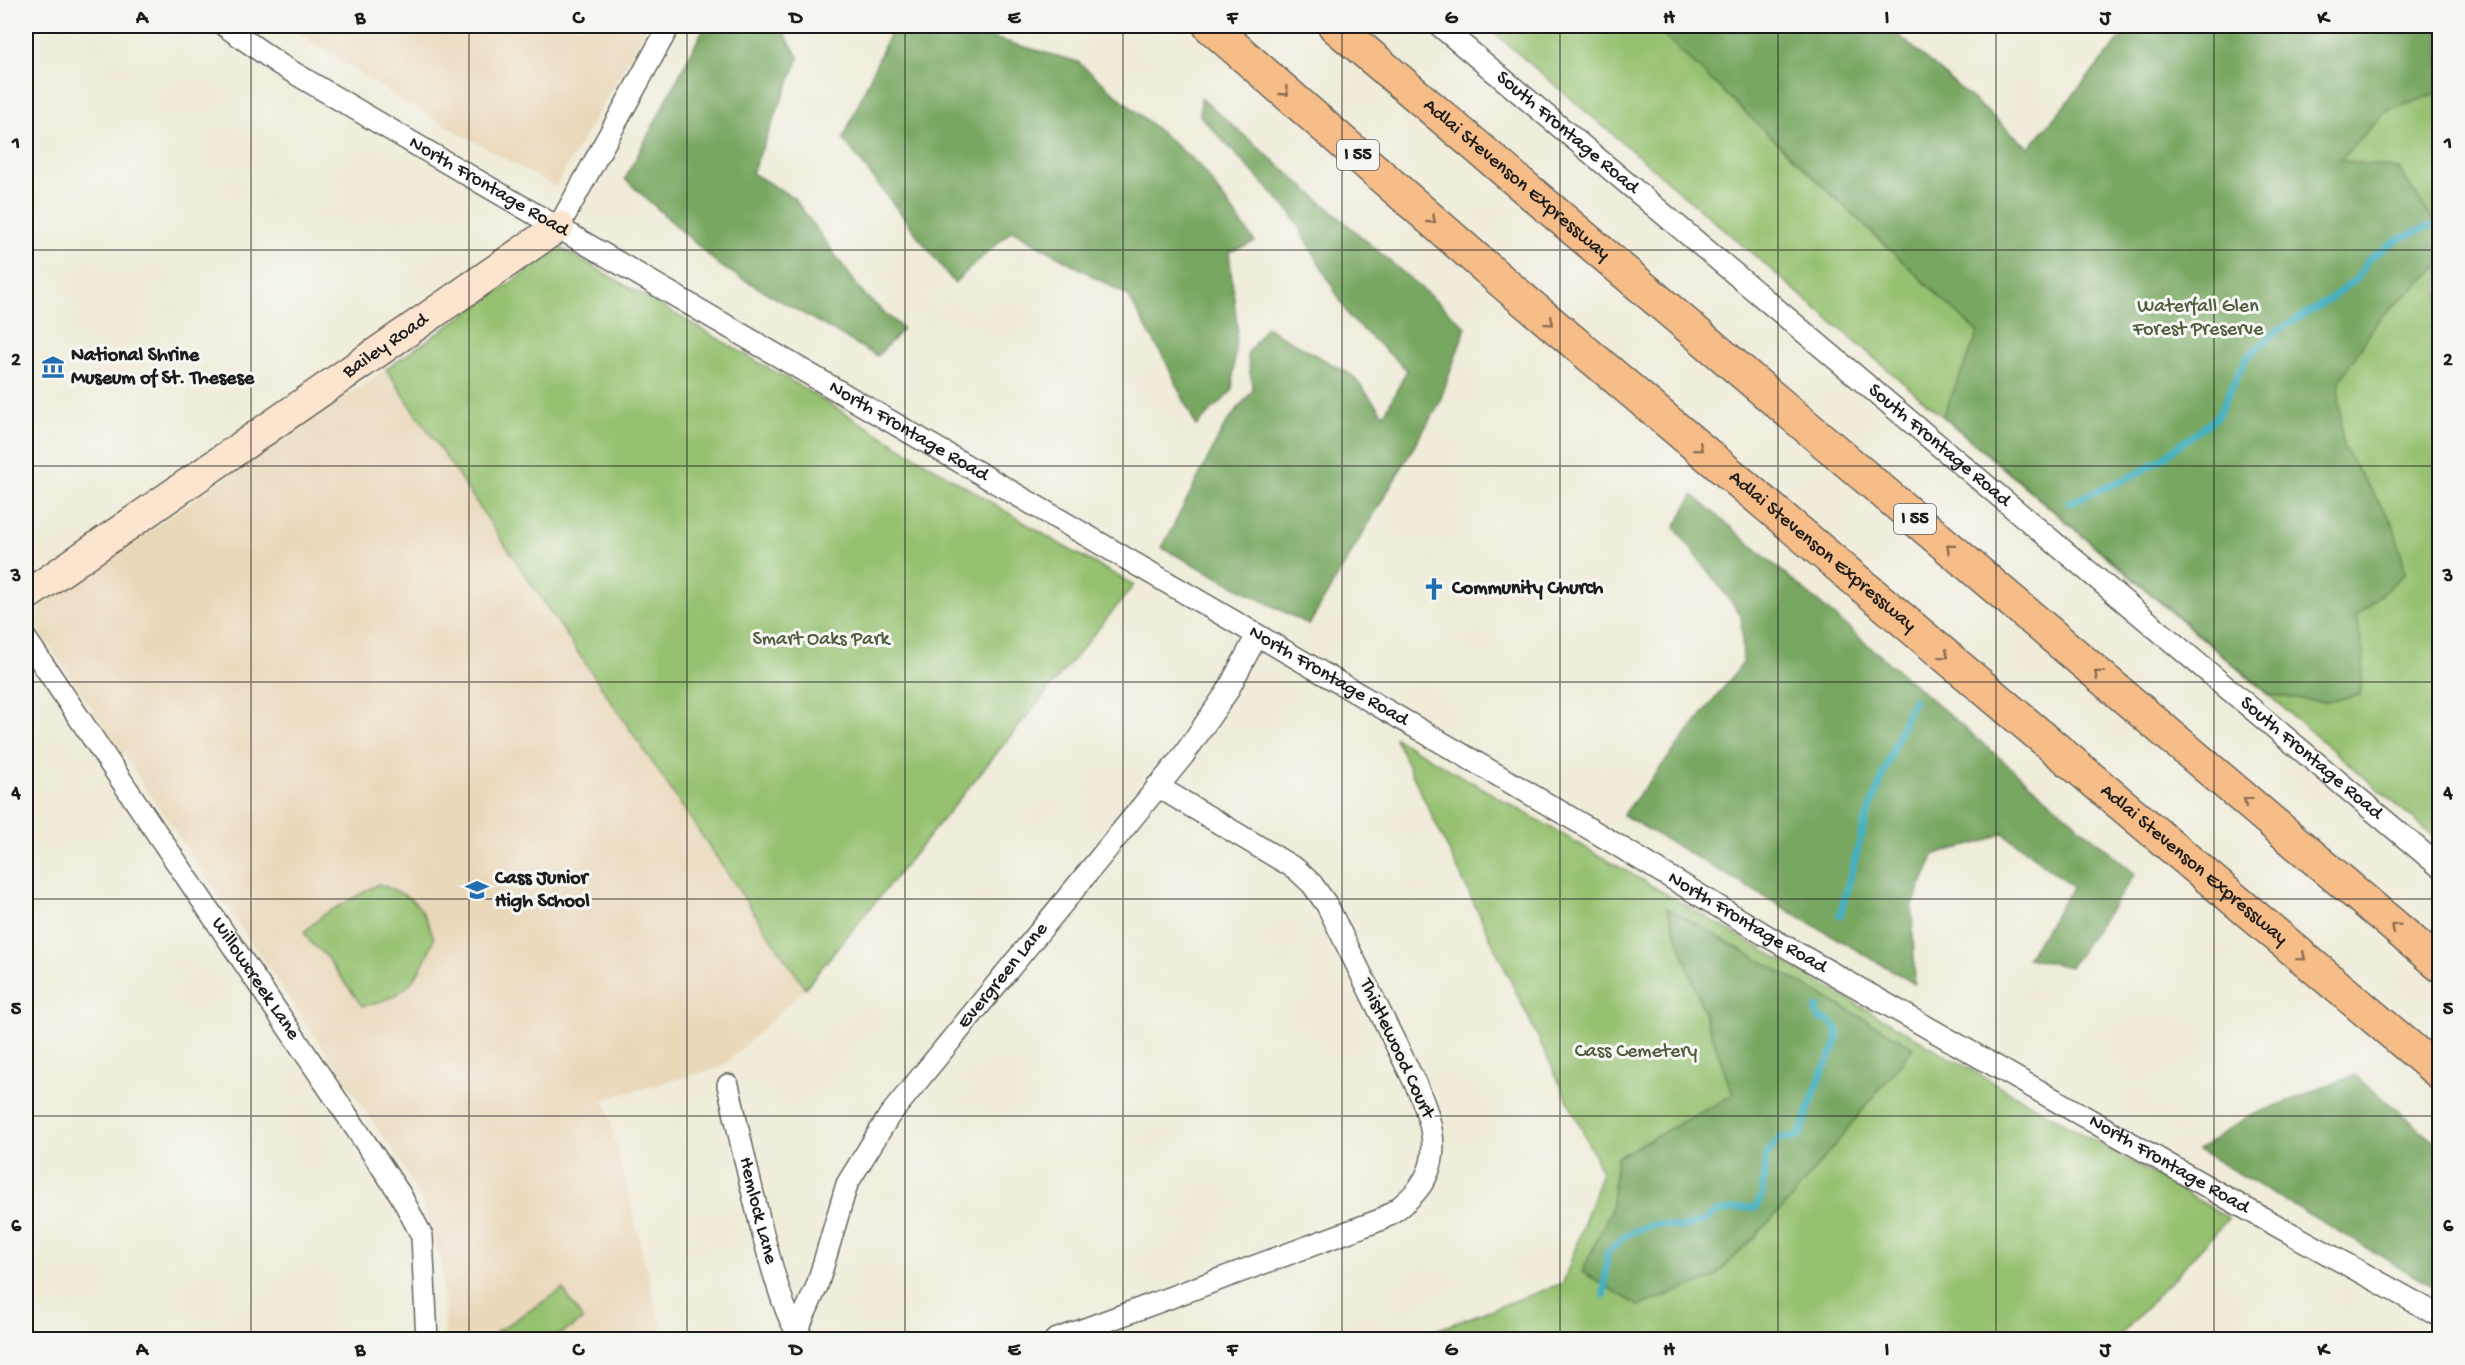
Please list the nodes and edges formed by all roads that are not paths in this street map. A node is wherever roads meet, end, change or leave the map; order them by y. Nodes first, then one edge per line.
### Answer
1 (225, 26) edge
2 (669, 26) edge
3 (1194, 26) edge
4 (1210, 26) edge
5 (1335, 26) edge
6 (1348, 26) edge
7 (1440, 26) edge
8 (1251, 62) junction
9 (1390, 73) junction
10 (559, 226) junction
11 (26, 597) edge
12 (1257, 635) junction
13 (26, 639) edge
14 (1157, 786) junction
15 (2439, 867) edge
16 (2439, 965) edge
17 (2439, 1073) edge
18 (728, 1085) dead end
19 (2439, 1316) edge
20 (799, 1338) edge
21 (428, 1340) edge
22 (1054, 1340) edge

1 - 10 street, North Frontage Road
2 - 10 street, Bailey Road
3 - 8 highway
4 - 8 highway, Adlai Stevenson Expressway / I 55
5 - 9 highway, Adlai Stevenson Expressway / I 55
6 - 9 highway
7 - 15 street, South Frontage Road
8 -> 17 highway, Adlai Stevenson Expressway / I 55
16 -> 9 highway, Adlai Stevenson Expressway / I 55
10 - 11 street, Bailey Road
10 - 12 street, North Frontage Road
12 - 14 street, Evergreen Lane
12 - 19 street, North Frontage Road
13 - 21 street, Willowcreek Lane
14 - 20 street, Evergreen Lane
14 - 22 street, Thistlewood Court
18 - 20 street, Hemlock Lane

